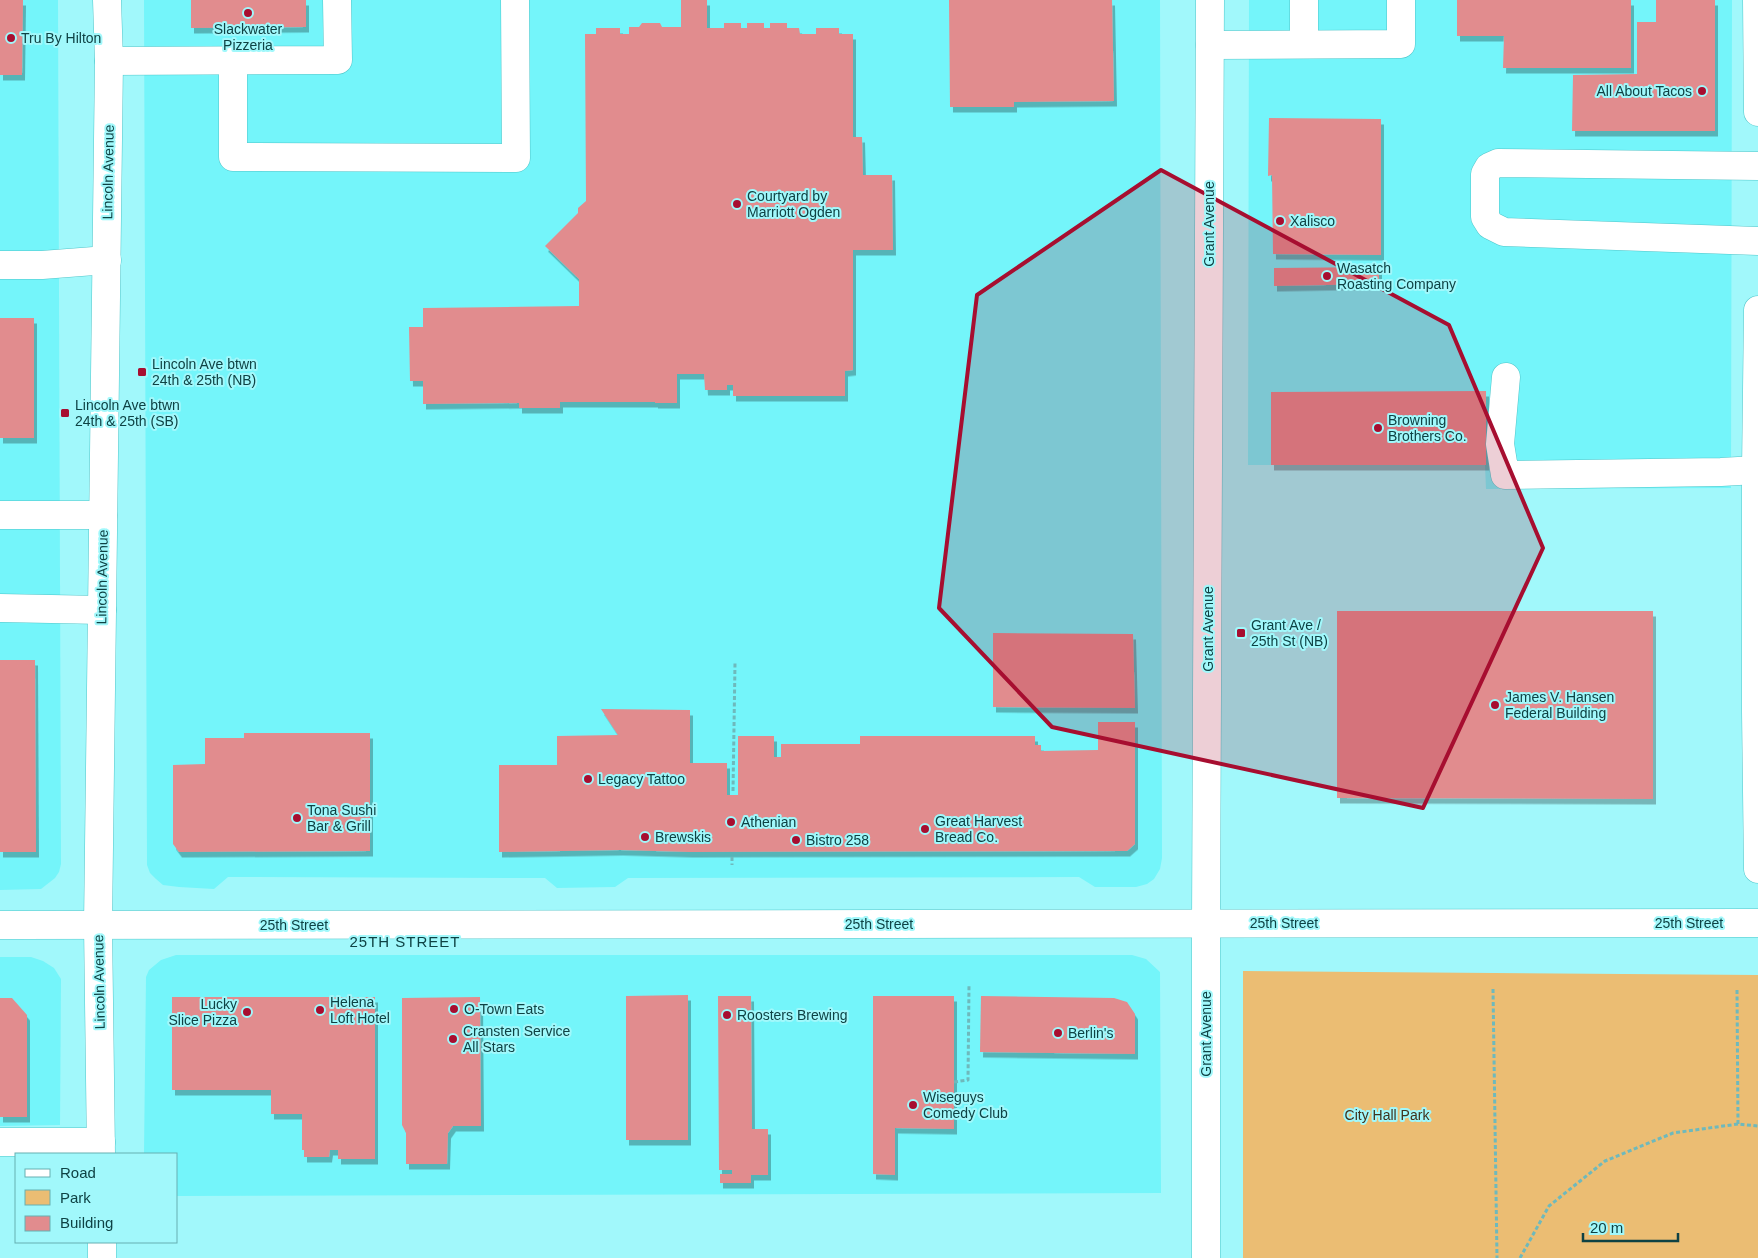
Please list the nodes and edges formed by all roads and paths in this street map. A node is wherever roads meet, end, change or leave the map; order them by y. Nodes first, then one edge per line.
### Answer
1 (107, 0) edge
2 (337, 0) edge
3 (515, 0) edge
4 (1210, 0) edge
5 (1304, 0) edge
6 (1401, 0) edge
7 (1757, 0) edge
8 (1304, 44) junction
9 (1210, 45) junction
10 (109, 61) junction
11 (233, 61) junction
12 (1758, 112) edge
13 (1758, 166) edge
14 (1758, 240) edge
15 (107, 260) junction
16 (0, 265) edge
17 (1758, 310) edge
18 (1506, 378) dead end
19 (1756, 470) junction
20 (0, 515) edge
21 (103, 515) junction
22 (0, 608) edge
23 (102, 610) junction
24 (735, 663) dead end
25 (1757, 712) edge
26 (733, 791) dead end
27 (732, 857) dead end
28 (732, 865) dead end
29 (1758, 869) edge
30 (1758, 923) edge
31 (1206, 924) junction
32 (0, 925) edge
33 (98, 925) junction
34 (969, 985) dead end
35 (1493, 989) dead end
36 (1737, 990) dead end
37 (954, 1082) dead end
38 (1738, 1124) junction
39 (1758, 1126) edge
40 (0, 1142) edge
41 (101, 1148) edge
42 (102, 1243) edge
43 (102, 1258) edge
44 (1206, 1258) edge
45 (1497, 1258) edge
46 (1520, 1258) edge

1 - 10 street, Lincoln Avenue
2 - 11 street
3 - 11 street
4 - 9 street, Grant Avenue
5 - 8 street
6 - 8 street
7 - 12 street
8 - 9 street
9 - 31 street, Grant Avenue
10 - 11 street
10 - 15 street, Lincoln Avenue
13 - 14 street
15 - 16 street
15 - 21 street, Lincoln Avenue
17 - 19 street
18 - 19 street
19 - 25 street
20 - 21 street
21 - 23 street, Lincoln Avenue
22 - 23 street
23 - 33 street, Lincoln Avenue
24 - 26 path
25 - 29 street
27 - 28 path
30 - 31 street, 25th Street
31 - 33 street, 25th Street
31 - 44 street, Grant Avenue
32 - 33 street, 25th Street
33 - 41 street, Lincoln Avenue
34 - 37 path
35 - 45 path
36 - 38 path
38 - 39 path
38 - 46 path
40 - 41 street
42 - 43 street

